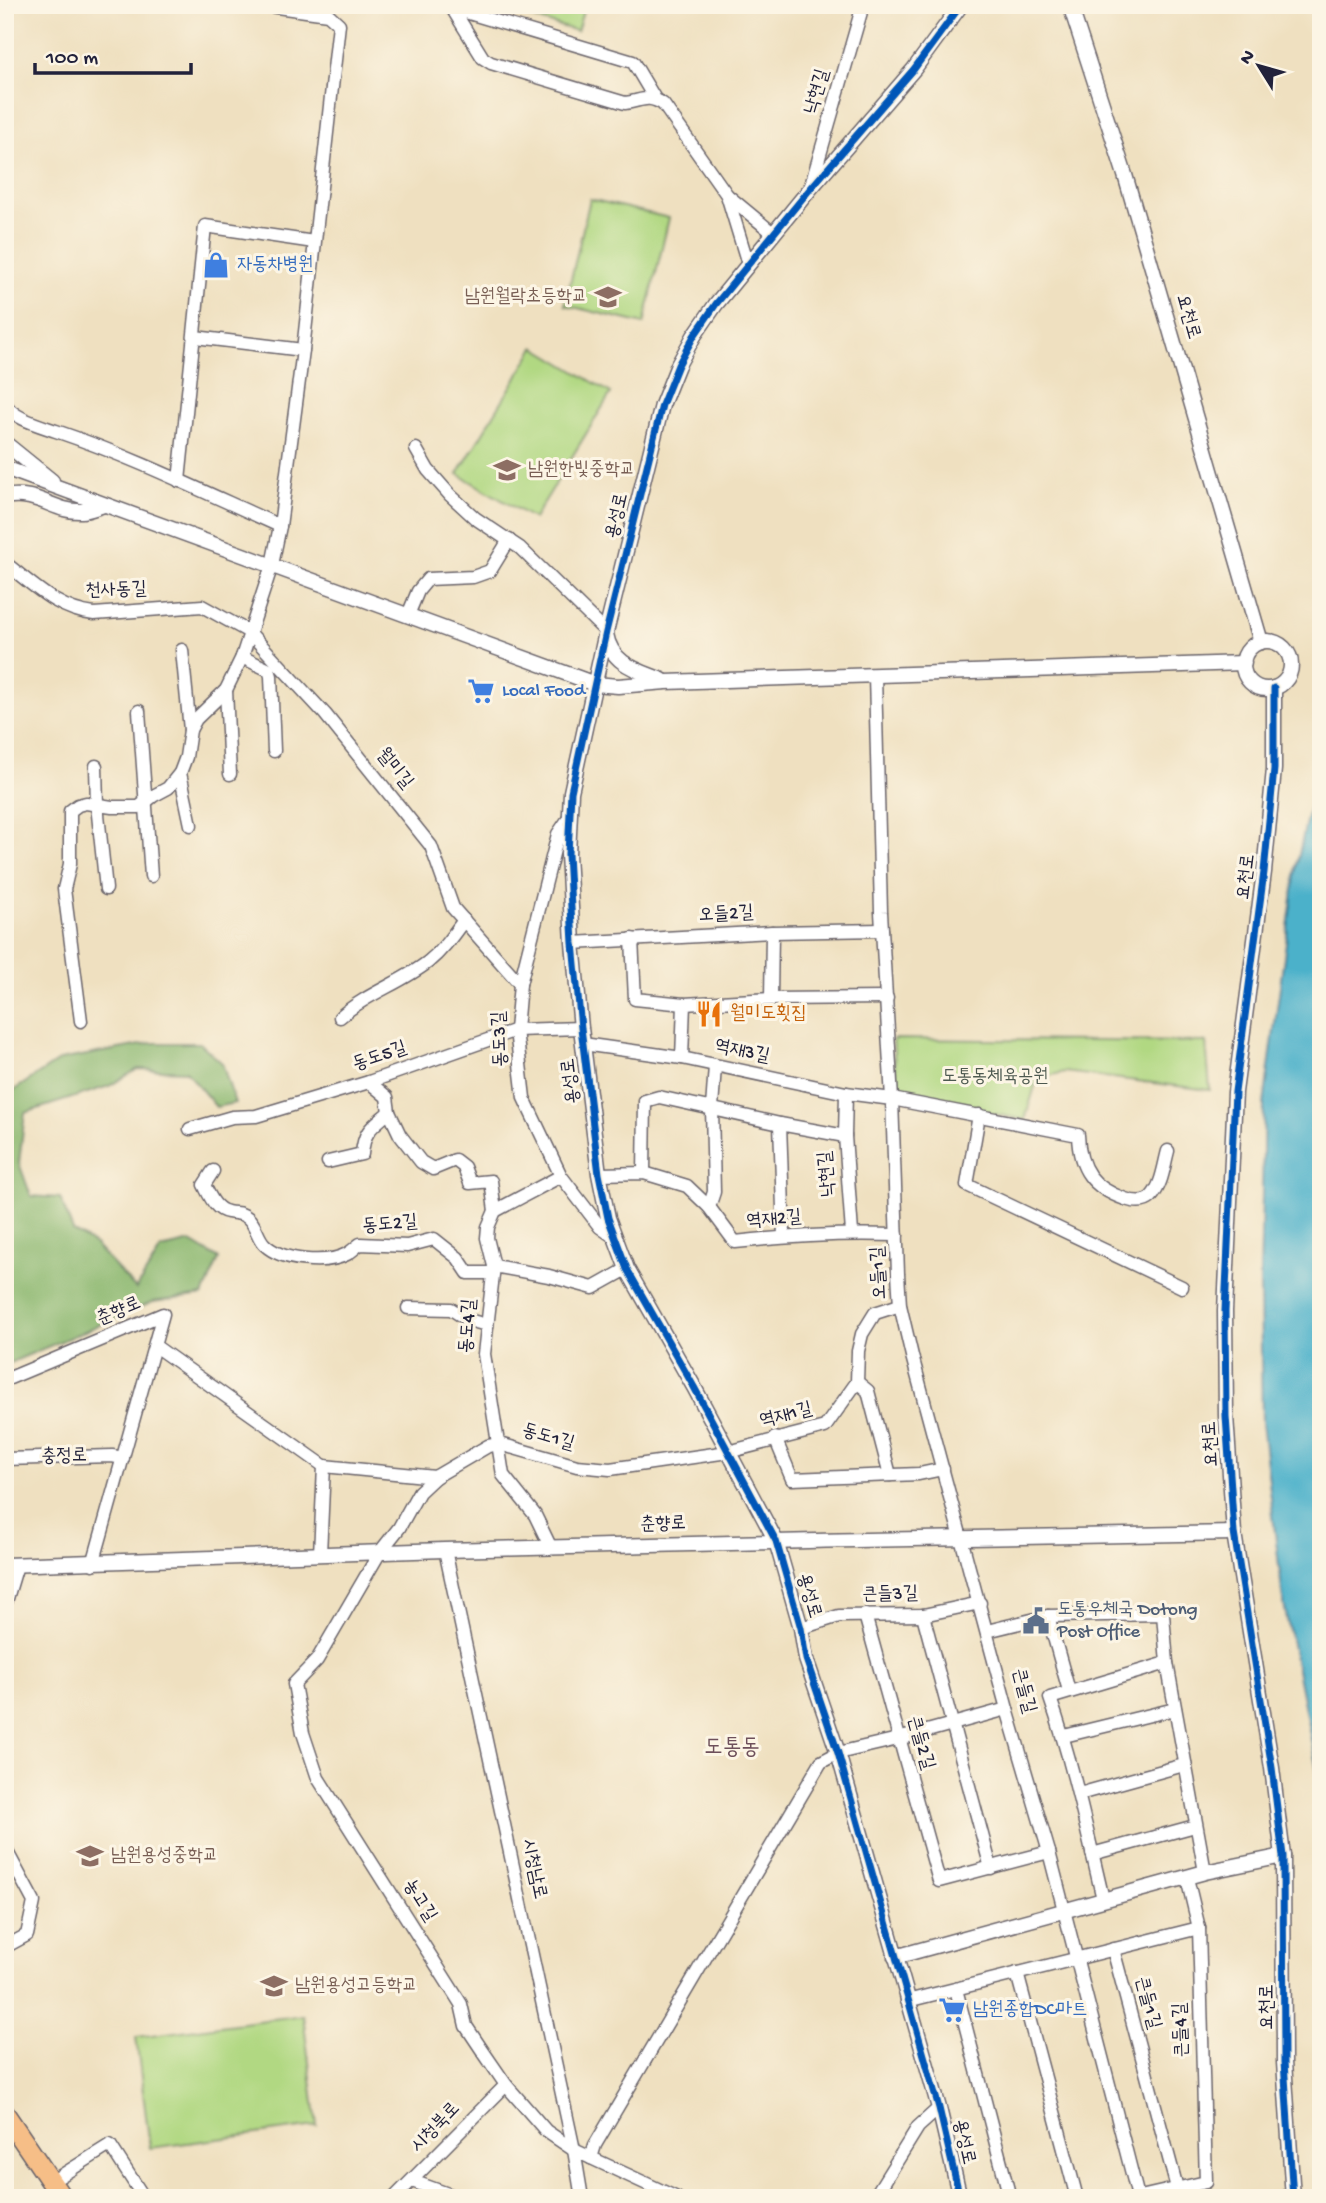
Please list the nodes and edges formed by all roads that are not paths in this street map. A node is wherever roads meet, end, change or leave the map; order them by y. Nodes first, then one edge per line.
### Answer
1 (262, 5) edge
2 (863, 5) edge
3 (961, 5) edge
4 (1070, 5) edge
5 (655, 99) junction
6 (810, 189) junction
7 (727, 195) junction
8 (774, 234) junction
9 (314, 242) junction
10 (748, 264) junction
11 (195, 337) junction
12 (303, 351) junction
13 (5, 403) edge
14 (5, 443) edge
15 (416, 449) dead end
16 (5, 468) edge
17 (179, 481) junction
18 (64, 490) junction
19 (5, 497) edge
20 (104, 505) junction
21 (280, 526) junction
22 (509, 540) junction
23 (5, 563) edge
24 (272, 565) junction
25 (202, 606) joint
26 (408, 615) junction
27 (249, 632) junction
28 (606, 632) junction
29 (1262, 642) junction
30 (182, 650) dead end
31 (242, 657) junction
32 (1244, 663) junction
33 (875, 675) junction
34 (666, 682) junction
35 (595, 684) junction
36 (1274, 688) junction
37 (226, 690) junction
38 (139, 711) dead end
39 (190, 730) junction
40 (274, 751) dead end
41 (96, 766) dead end
42 (180, 773) junction
43 (230, 774) dead end
44 (146, 802) junction
45 (97, 805) junction
46 (569, 818) junction
47 (191, 825) dead end
48 (151, 876) dead end
49 (106, 889) dead end
50 (464, 920) junction
51 (882, 930) junction
52 (772, 932) junction
53 (632, 939) junction
54 (573, 943) junction
55 (520, 985) junction
56 (887, 998) junction
57 (771, 999) junction
58 (684, 1004) junction
59 (340, 1017) dead end
60 (81, 1021) dead end
61 (581, 1028) junction
62 (516, 1030) junction
63 (583, 1044) junction
64 (682, 1058) junction
65 (715, 1066) junction
66 (369, 1082) junction
67 (846, 1093) junction
68 (892, 1099) junction
69 (712, 1108) junction
70 (389, 1112) junction
71 (979, 1115) junction
72 (780, 1124) junction
73 (190, 1129) dead end
74 (845, 1136) junction
75 (1168, 1151) dead end
76 (328, 1162) dead end
77 (213, 1171) dead end
78 (644, 1173) junction
79 (598, 1174) junction
80 (561, 1176) junction
81 (709, 1207) junction
82 (495, 1211) junction
83 (852, 1233) junction
84 (897, 1236) junction
85 (614, 1237) junction
86 (784, 1237) junction
87 (628, 1269) junction
88 (494, 1270) junction
89 (1182, 1287) dead end
90 (900, 1305) junction
91 (408, 1308) dead end
92 (487, 1325) junction
93 (155, 1346) junction
94 (5, 1380) edge
95 (857, 1382) junction
96 (775, 1438) junction
97 (500, 1444) junction
98 (728, 1452) junction
99 (123, 1458) junction
100 (5, 1459) edge
101 (324, 1466) junction
102 (943, 1469) junction
103 (890, 1475) junction
104 (435, 1477) junction
105 (1234, 1533) junction
106 (963, 1538) junction
107 (776, 1541) junction
108 (551, 1548) junction
109 (445, 1550) junction
110 (380, 1552) junction
111 (320, 1554) junction
112 (93, 1564) junction
113 (11, 1565) edge
114 (980, 1603) junction
115 (5, 1605) edge
116 (865, 1615) junction
117 (923, 1615) junction
118 (1048, 1616) junction
119 (801, 1628) junction
120 (987, 1631) junction
121 (1167, 1663) junction
122 (1069, 1691) junction
123 (1007, 1709) junction
124 (1175, 1709) junction
125 (953, 1724) junction
126 (1063, 1736) junction
127 (898, 1739) junction
128 (838, 1753) junction
129 (1184, 1765) junction
130 (1079, 1794) junction
131 (1195, 1826) junction
132 (5, 1848) edge
133 (1049, 1852) junction
134 (1092, 1854) junction
135 (1283, 1856) junction
136 (991, 1868) junction
137 (1205, 1872) junction
138 (1187, 1878) junction
139 (1103, 1899) junction
140 (1064, 1911) junction
141 (1199, 1928) junction
142 (5, 1947) edge
143 (1113, 1949) junction
144 (895, 1957) junction
145 (1075, 1959) junction
146 (1017, 1973) junction
147 (956, 1989) junction
148 (907, 2001) junction
149 (506, 2085) junction
150 (939, 2108) junction
151 (5, 2114) edge
152 (574, 2150) junction
153 (591, 2158) junction
154 (412, 2181) junction
155 (1177, 2188) junction
156 (56, 2190) edge
157 (1137, 2197) edge
158 (144, 2198) edge
159 (394, 2198) edge
160 (459, 2198) edge
161 (582, 2198) edge
162 (677, 2198) edge
163 (874, 2198) edge
164 (960, 2198) edge
165 (1010, 2198) edge
166 (1077, 2198) edge
167 (1293, 2198) edge

1 - 9 street
2 - 6 street, 낙현길
3 - 6 street, 용성로
4 - 29 street, 요천로
5 - 5 street
5 - 7 street
6 - 8 street, 용성로
7 - 8 street
7 - 10 street
8 - 10 street, 용성로
9 - 11 street
9 - 12 street
10 - 28 street, 용성로
11 - 12 street
11 - 17 street
12 - 21 street
13 - 17 street
14 - 18 street
15 - 22 street
16 - 18 street
17 - 21 street
18 - 20 street
19 - 20 street
20 - 24 street
21 - 24 street
22 - 26 street
22 - 28 street
23 - 25 street, 천사동길
24 - 26 street
24 - 27 street
25 - 27 street, 월미길
26 - 35 street
27 - 31 street
27 - 50 street, 월미길
28 - 34 street
28 - 35 street, 용성로
29 - 32 street
29 - 36 street, 요천로
30 - 39 street
31 - 37 street
31 - 40 street
32 - 33 street
32 - 36 street
33 - 34 street
33 - 51 street, 오들1길
34 - 35 street
35 - 46 street, 용성로
36 - 105 street, 요천로
37 - 39 street
37 - 43 street
38 - 44 street
39 - 42 street
41 - 45 street
42 - 44 street
42 - 47 street
44 - 45 street
44 - 48 street
45 - 49 street
45 - 60 street
46 - 54 street, 용성로
46 - 55 street, 동도3길
50 - 55 street, 월미길
50 - 59 street
51 - 52 street, 오들2길
51 - 56 street, 오들1길
52 - 53 street, 오들2길
52 - 57 street
53 - 54 street, 오들2길
53 - 58 street
54 - 61 street, 용성로
55 - 62 street, 동도3길
56 - 57 street
56 - 68 street, 오들1길
57 - 58 street
58 - 64 street
61 - 62 street, 동도5길
61 - 63 street, 용성로
62 - 66 street, 동도5길
62 - 80 street, 동도3길
63 - 64 street, 역재3길
63 - 79 street, 용성로
64 - 65 street, 역재3길
65 - 67 street, 역재3길
65 - 69 street
66 - 70 street
66 - 73 street, 동도5길
67 - 68 street, 역재3길
67 - 74 street
68 - 71 street, 역재3길
68 - 84 street, 오들1길
69 - 72 street, 낙현길
69 - 78 street, 낙현길
69 - 81 street
70 - 76 street
70 - 82 street
71 - 75 street, 역재3길
71 - 89 street
72 - 74 street, 낙현길
72 - 86 street
74 - 83 street, 낙현길
77 - 88 street, 동도2길
78 - 79 street, 역재2길
78 - 81 street, 역재2길
79 - 85 street, 용성로
80 - 82 street
80 - 85 street, 동도3길
81 - 86 street, 역재2길
82 - 88 street, 동도4길
83 - 84 street, 역재2길
83 - 86 street, 역재2길
84 - 90 street, 오들1길
85 - 87 street, 용성로
87 - 88 street, 동도2길
87 - 98 street, 용성로
88 - 92 street, 동도4길
90 - 95 street
90 - 102 street, 오들1길
91 - 92 street
92 - 97 street, 동도4길
93 - 94 street, 춘향로
93 - 99 street, 춘향로
93 - 101 street
95 - 96 street, 역재1길
95 - 103 street
96 - 98 street, 역재1길
96 - 103 street
97 - 98 street, 동도1길
97 - 104 street, 동도1길
97 - 108 street, 동도4길
98 - 107 street, 용성로
99 - 100 street, 충정로
99 - 112 street, 춘향로
101 - 104 street
101 - 111 street
102 - 103 street
102 - 106 street, 오들1길
104 - 110 street, 동도1길
105 - 106 street, 춘향로
105 - 135 street, 요천로
106 - 107 street, 춘향로
106 - 114 street, 큰들길
107 - 108 street, 춘향로
107 - 119 street, 용성로
108 - 109 street, 춘향로
109 - 110 street, 춘향로
109 - 152 street, 시청남로
110 - 111 street, 춘향로
110 - 149 street, 농고길
111 - 112 street, 춘향로
112 - 113 street, 춘향로
113 - 115 street
114 - 117 street, 큰들3길
114 - 120 street, 큰들길
116 - 117 street, 큰들3길
116 - 119 street, 큰들3길
116 - 127 street, 큰들2길
117 - 125 street
118 - 120 street
118 - 121 street
118 - 122 street
119 - 128 street, 용성로
120 - 123 street, 큰들길
121 - 122 street
121 - 124 street
122 - 126 street
123 - 125 street
123 - 133 street, 큰들길
124 - 126 street
124 - 129 street
125 - 127 street
125 - 136 street
126 - 130 street
127 - 128 street
127 - 136 street, 큰들2길
128 - 144 street, 용성로
128 - 153 street
129 - 130 street
129 - 131 street
130 - 134 street
131 - 134 street
131 - 137 street
132 - 142 street
133 - 136 street
133 - 140 street, 큰들길
134 - 139 street
135 - 137 street
135 - 167 street, 요천로
137 - 138 street
138 - 139 street
138 - 141 street, 큰들4길
139 - 140 street
140 - 144 street
140 - 145 street, 큰들길
141 - 143 street
141 - 155 street, 큰들4길
143 - 145 street
143 - 155 street, 큰들1길
144 - 148 street, 용성로
145 - 146 street
145 - 157 street, 큰들길
146 - 147 street
146 - 166 street
147 - 148 street
147 - 165 street
148 - 150 street, 용성로
149 - 152 street, 농고길
149 - 154 street, 시청북로
150 - 163 street
150 - 164 street, 용성로
151 - 156 main road
152 - 153 street, 농고길
152 - 161 street, 시청남로
153 - 162 street, 농고길
154 - 159 street, 시청북로
154 - 160 street
155 - 157 street
156 - 158 street

